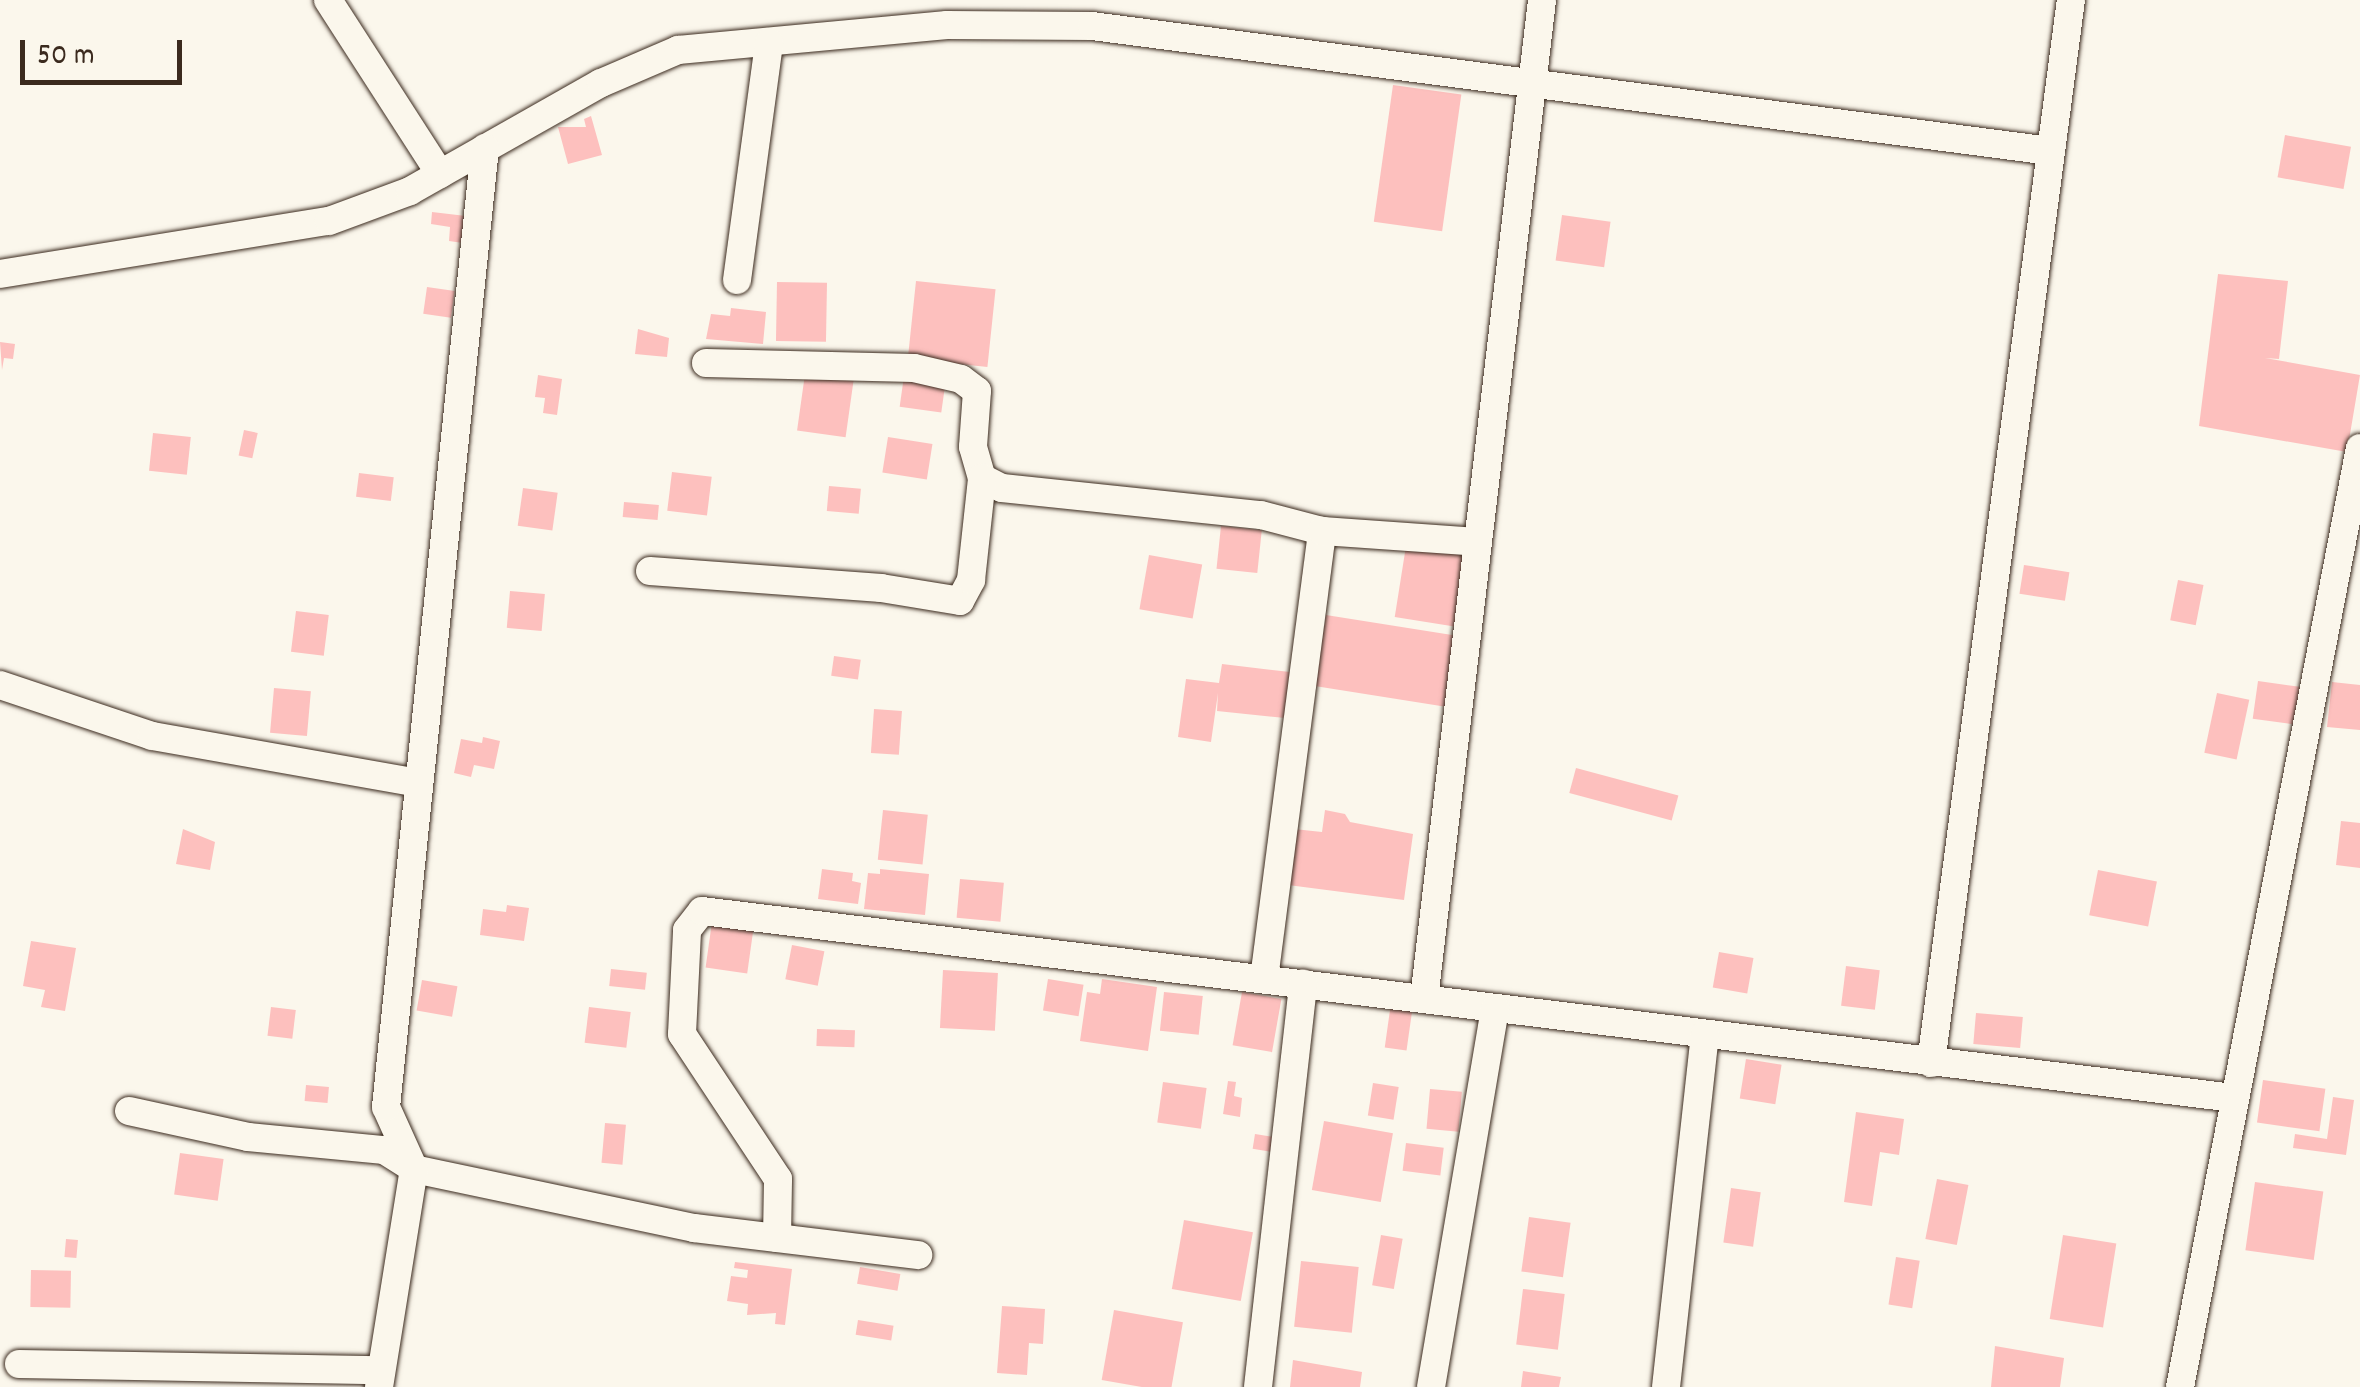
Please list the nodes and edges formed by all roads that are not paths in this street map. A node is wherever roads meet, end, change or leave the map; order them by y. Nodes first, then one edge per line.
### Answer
1 (328, 0) edge
2 (1542, 0) edge
3 (2071, 0) edge
4 (768, 42) junction
5 (1532, 86) junction
6 (485, 148) junction
7 (2051, 151) junction
8 (440, 174) junction
9 (0, 274) edge
10 (737, 280) dead end
11 (706, 363) dead end
12 (2360, 448) edge
13 (982, 478) junction
14 (1322, 531) junction
15 (1478, 542) junction
16 (650, 572) dead end
17 (0, 685) edge
18 (419, 783) junction
19 (1264, 979) junction
20 (1303, 984) junction
21 (1424, 999) junction
22 (1494, 1008) junction
23 (1706, 1034) junction
24 (1931, 1063) junction
25 (2233, 1098) junction
26 (129, 1111) dead end
27 (414, 1169) junction
28 (777, 1238) junction
29 (918, 1255) dead end
30 (19, 1364) dead end
31 (380, 1378) edge
32 (1258, 1387) edge
33 (1431, 1387) edge
34 (1666, 1387) edge
35 (2180, 1387) edge

1 - 8 street
2 - 5 street
3 - 7 street
4 - 5 street
4 - 6 street
4 - 10 street
5 - 7 street
5 - 15 street
6 - 8 street
6 - 18 street
7 - 24 street
8 - 9 street
11 - 13 street
12 - 25 street
13 - 14 street
13 - 16 street
14 - 15 street
14 - 19 street
15 - 21 street
17 - 18 street
18 - 27 street
19 - 20 street
19 - 28 street
20 - 21 street
20 - 32 street
21 - 22 street
22 - 23 street
22 - 33 street
23 - 24 street
23 - 34 street
24 - 25 street
25 - 35 street
26 - 27 street
27 - 28 street
27 - 31 street
28 - 29 street
30 - 31 street

